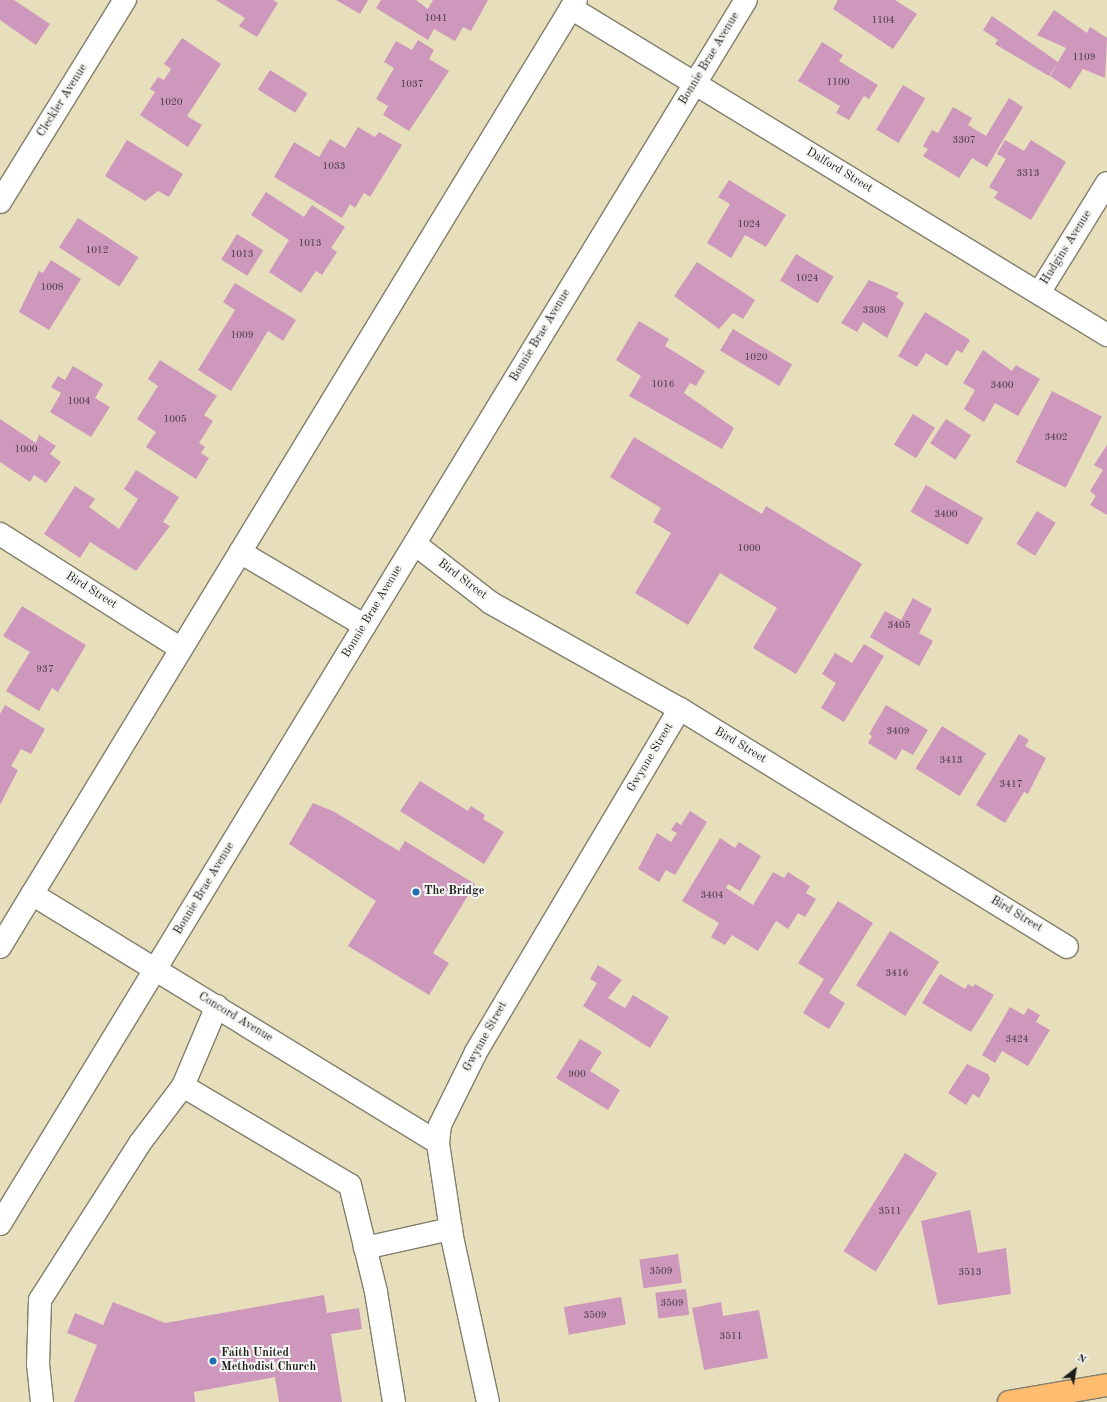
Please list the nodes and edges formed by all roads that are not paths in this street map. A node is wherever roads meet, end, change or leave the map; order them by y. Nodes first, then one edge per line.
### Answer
1 (125, 0) edge
2 (746, 0) edge
3 (573, 4) edge
4 (695, 83) junction
5 (1107, 182) edge
6 (0, 202) edge
7 (1039, 293) junction
8 (1107, 335) edge
9 (0, 534) edge
10 (414, 544) junction
11 (240, 552) junction
12 (364, 626) junction
13 (181, 649) junction
14 (680, 709) junction
15 (32, 894) junction
16 (0, 947) edge
17 (1067, 947) dead end
18 (156, 969) junction
19 (217, 1006) junction
20 (183, 1086) junction
21 (438, 1142) junction
22 (0, 1224) edge
23 (451, 1229) junction
24 (365, 1248) junction
25 (1107, 1385) edge
26 (42, 1402) edge
27 (394, 1402) edge
28 (488, 1402) edge
29 (1009, 1402) edge

1 - 6 street, Cleckler Avenue
2 - 4 street, Bonnie Brae Avenue
3 - 4 street, Dalford Street
3 - 11 street
4 - 7 street, Dalford Street
4 - 10 street, Bonnie Brae Avenue
5 - 7 street, Hudgins Avenue
7 - 8 street, Dalford Street
9 - 13 street, Bird Street
10 - 12 street, Bonnie Brae Avenue
10 - 14 street, Bird Street
11 - 12 street
11 - 13 street
12 - 18 street, Bonnie Brae Avenue
13 - 15 street
14 - 17 street, Bird Street
14 - 21 street, Gwynne Street
15 - 16 street
15 - 18 street, Concord Avenue
18 - 19 street, Concord Avenue
18 - 22 street, Bonnie Brae Avenue
19 - 20 street
19 - 21 street, Concord Avenue
20 - 24 street
20 - 26 street
21 - 23 street, Gwynne Street
23 - 24 street
23 - 28 street, Gwynne Street
24 - 27 street
25 - 29 main road

